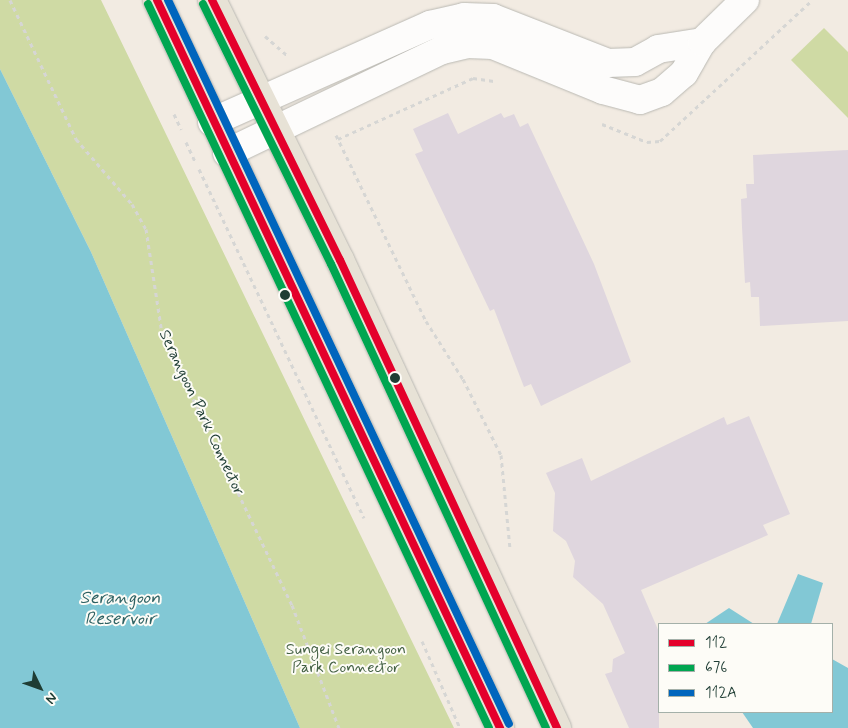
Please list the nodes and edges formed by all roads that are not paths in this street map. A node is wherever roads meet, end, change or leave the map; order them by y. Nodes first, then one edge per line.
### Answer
1 (157, 0) edge
2 (212, 0) edge
3 (745, 0) edge
4 (702, 42) junction
5 (258, 100) junction
6 (212, 122) junction
7 (274, 130) junction
8 (227, 153) junction
9 (500, 728) edge
10 (557, 728) edge

1 - 6 main road
2 - 5 main road
3 - 4 lane
4 - 5 lane
4 - 7 lane
5 - 6 lane
5 - 7 main road
6 - 8 main road
7 - 8 lane
7 - 10 main road
8 - 9 main road

